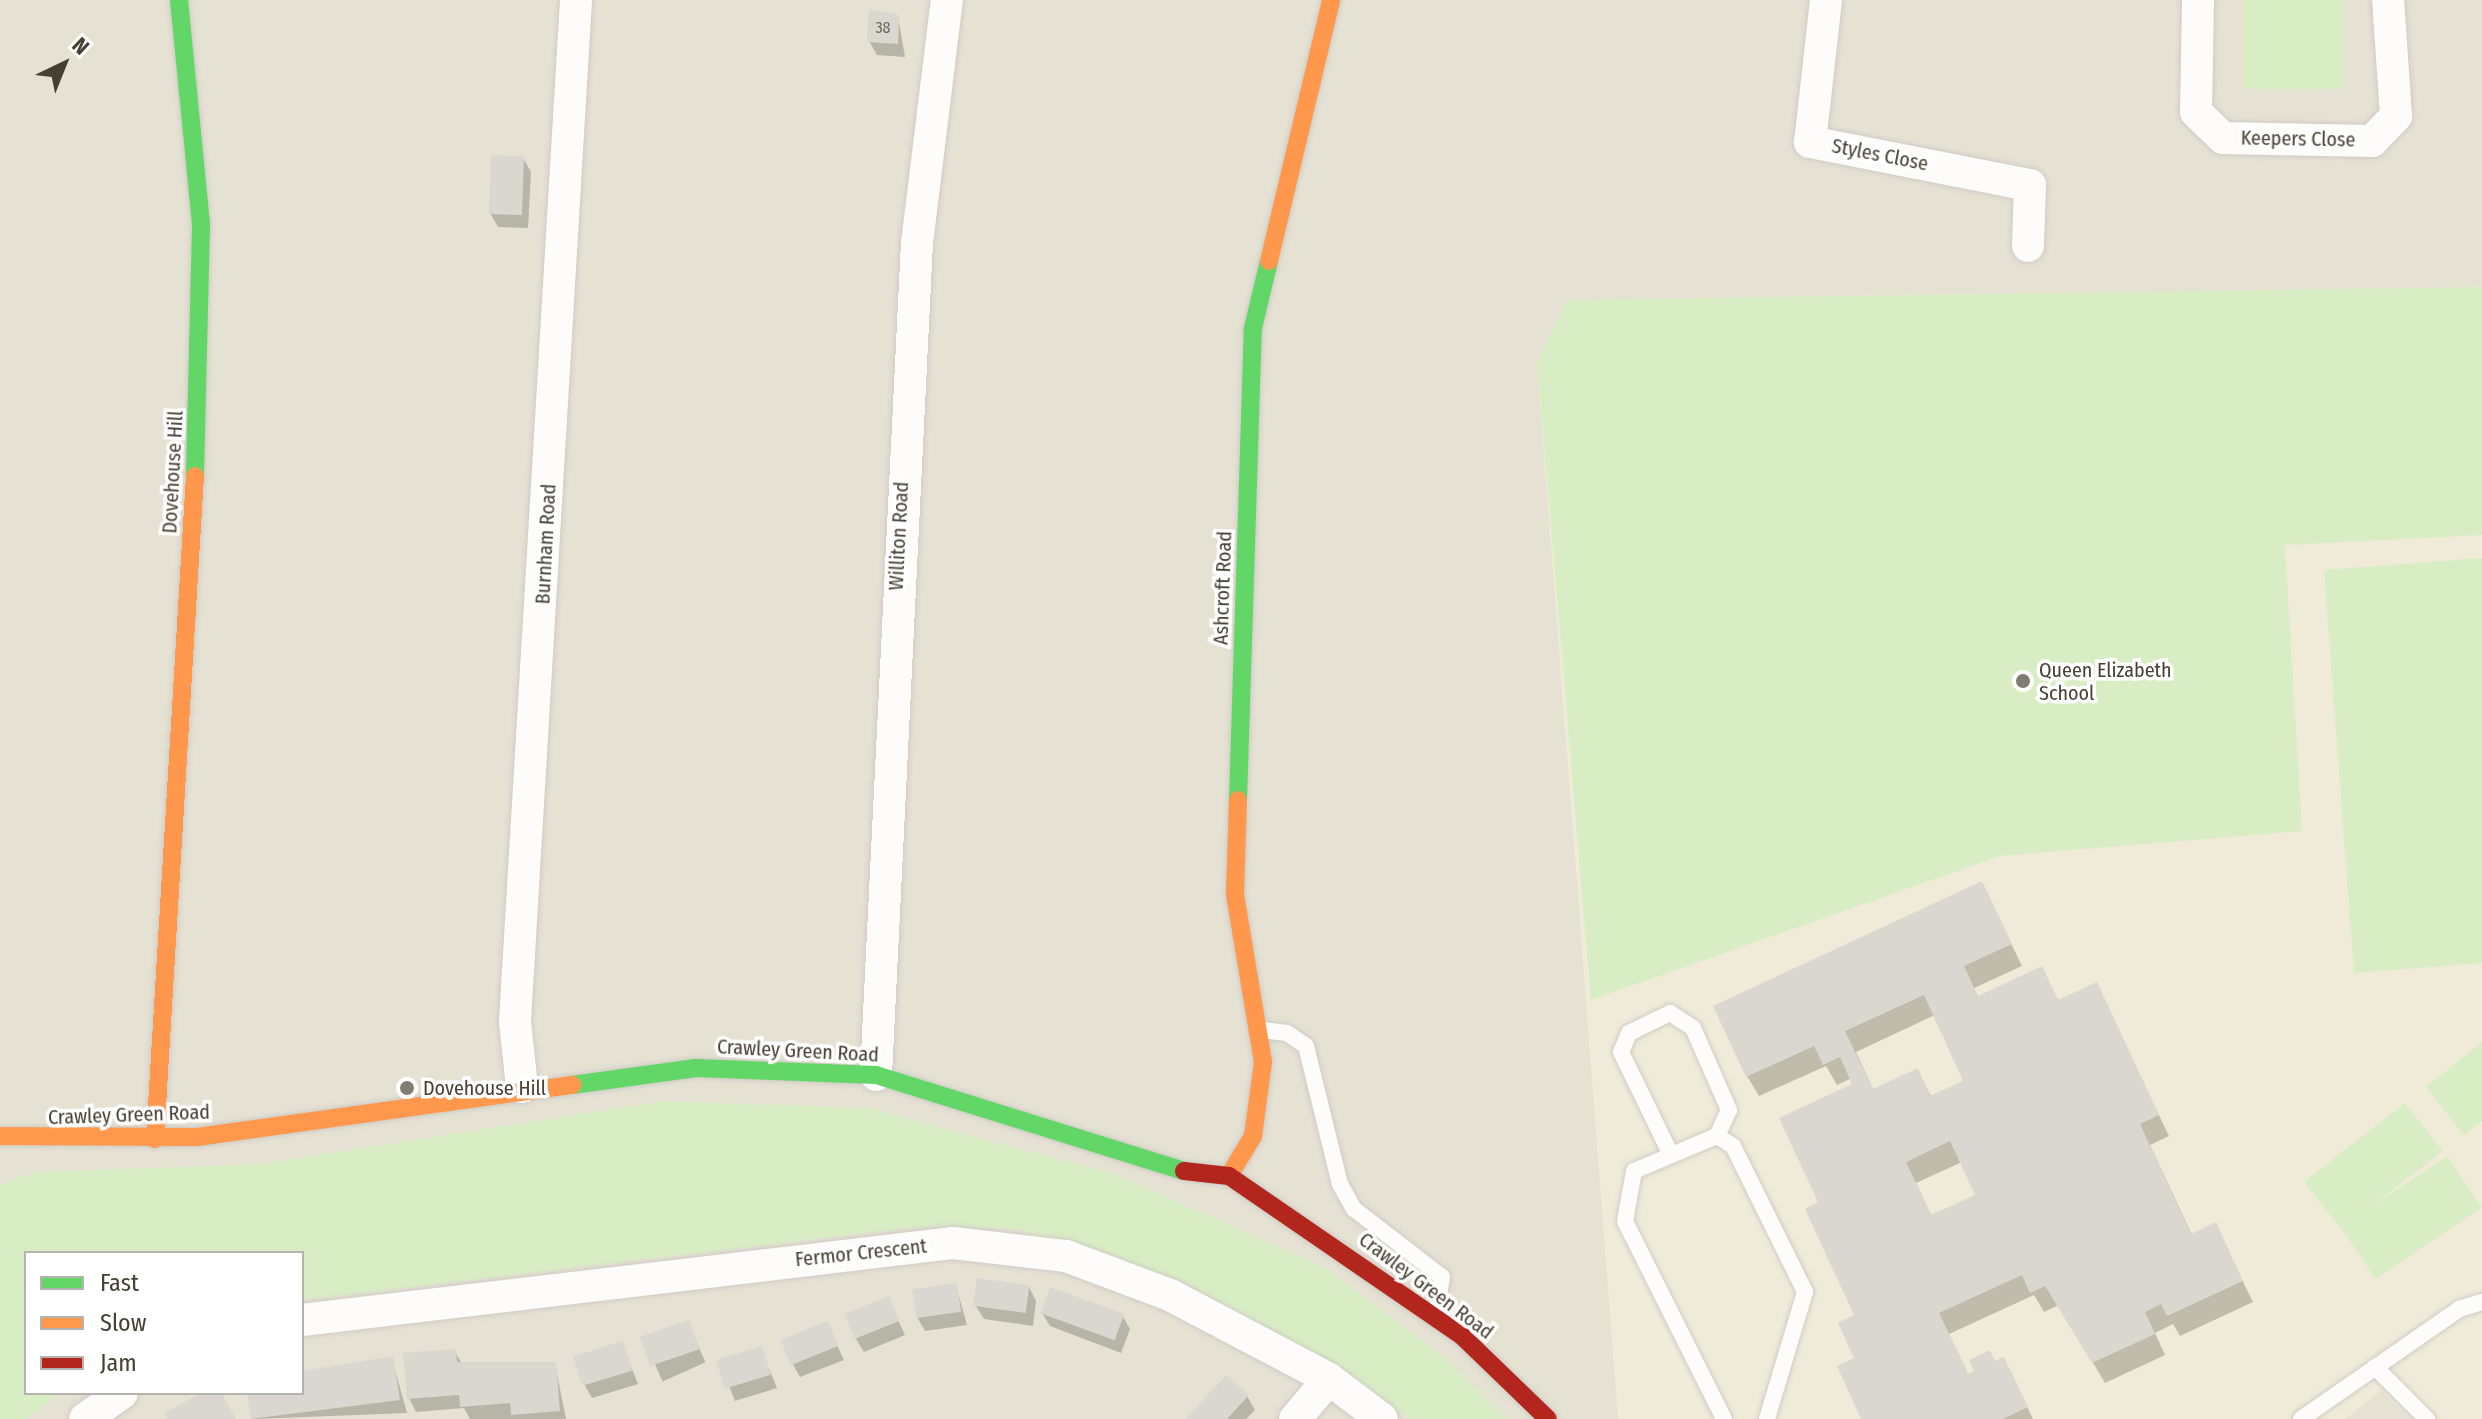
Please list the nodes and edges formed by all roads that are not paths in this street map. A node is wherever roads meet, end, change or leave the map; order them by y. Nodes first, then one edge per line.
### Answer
1 (179, 0) edge
2 (576, 0) edge
3 (947, 0) edge
4 (1331, 0) edge
5 (1826, 0) edge
6 (2198, 0) edge
7 (2388, 0) edge
8 (2028, 246) dead end
9 (1258, 1030) junction
10 (876, 1075) junction
11 (522, 1087) junction
12 (0, 1136) edge
13 (1717, 1136) junction
14 (155, 1139) junction
15 (1671, 1155) junction
16 (1229, 1176) junction
17 (2482, 1302) edge
18 (1436, 1318) junction
19 (304, 1320) edge
20 (2375, 1367) junction
21 (1329, 1379) junction
22 (119, 1395) edge
23 (85, 1419) edge
24 (1295, 1419) edge
25 (1382, 1419) edge
26 (1548, 1419) edge
27 (1724, 1419) edge
28 (1767, 1419) edge
29 (2301, 1419) edge
30 (2427, 1419) edge

1 - 14 street, Dovehouse Hill
2 - 11 street, Burnham Road
3 - 10 street, Williton Road
4 - 9 street, Ashcroft Road
5 - 8 street, Styles Close
6 - 7 street, Keepers Close
9 - 16 street, Ashcroft Road
9 - 18 lane
10 - 11 street, Crawley Green Road
10 - 16 street, Crawley Green Road
11 - 14 street, Crawley Green Road
12 - 14 street, Crawley Green Road
13 - 15 lane
13 - 15 lane
13 - 28 lane
15 - 27 lane
16 - 18 street, Crawley Green Road
17 - 20 lane
18 - 26 street, Crawley Green Road
19 - 21 street, Fermor Crescent
20 - 29 lane
20 - 30 lane
21 - 24 street
21 - 25 street, Fermor Crescent
22 - 23 street

